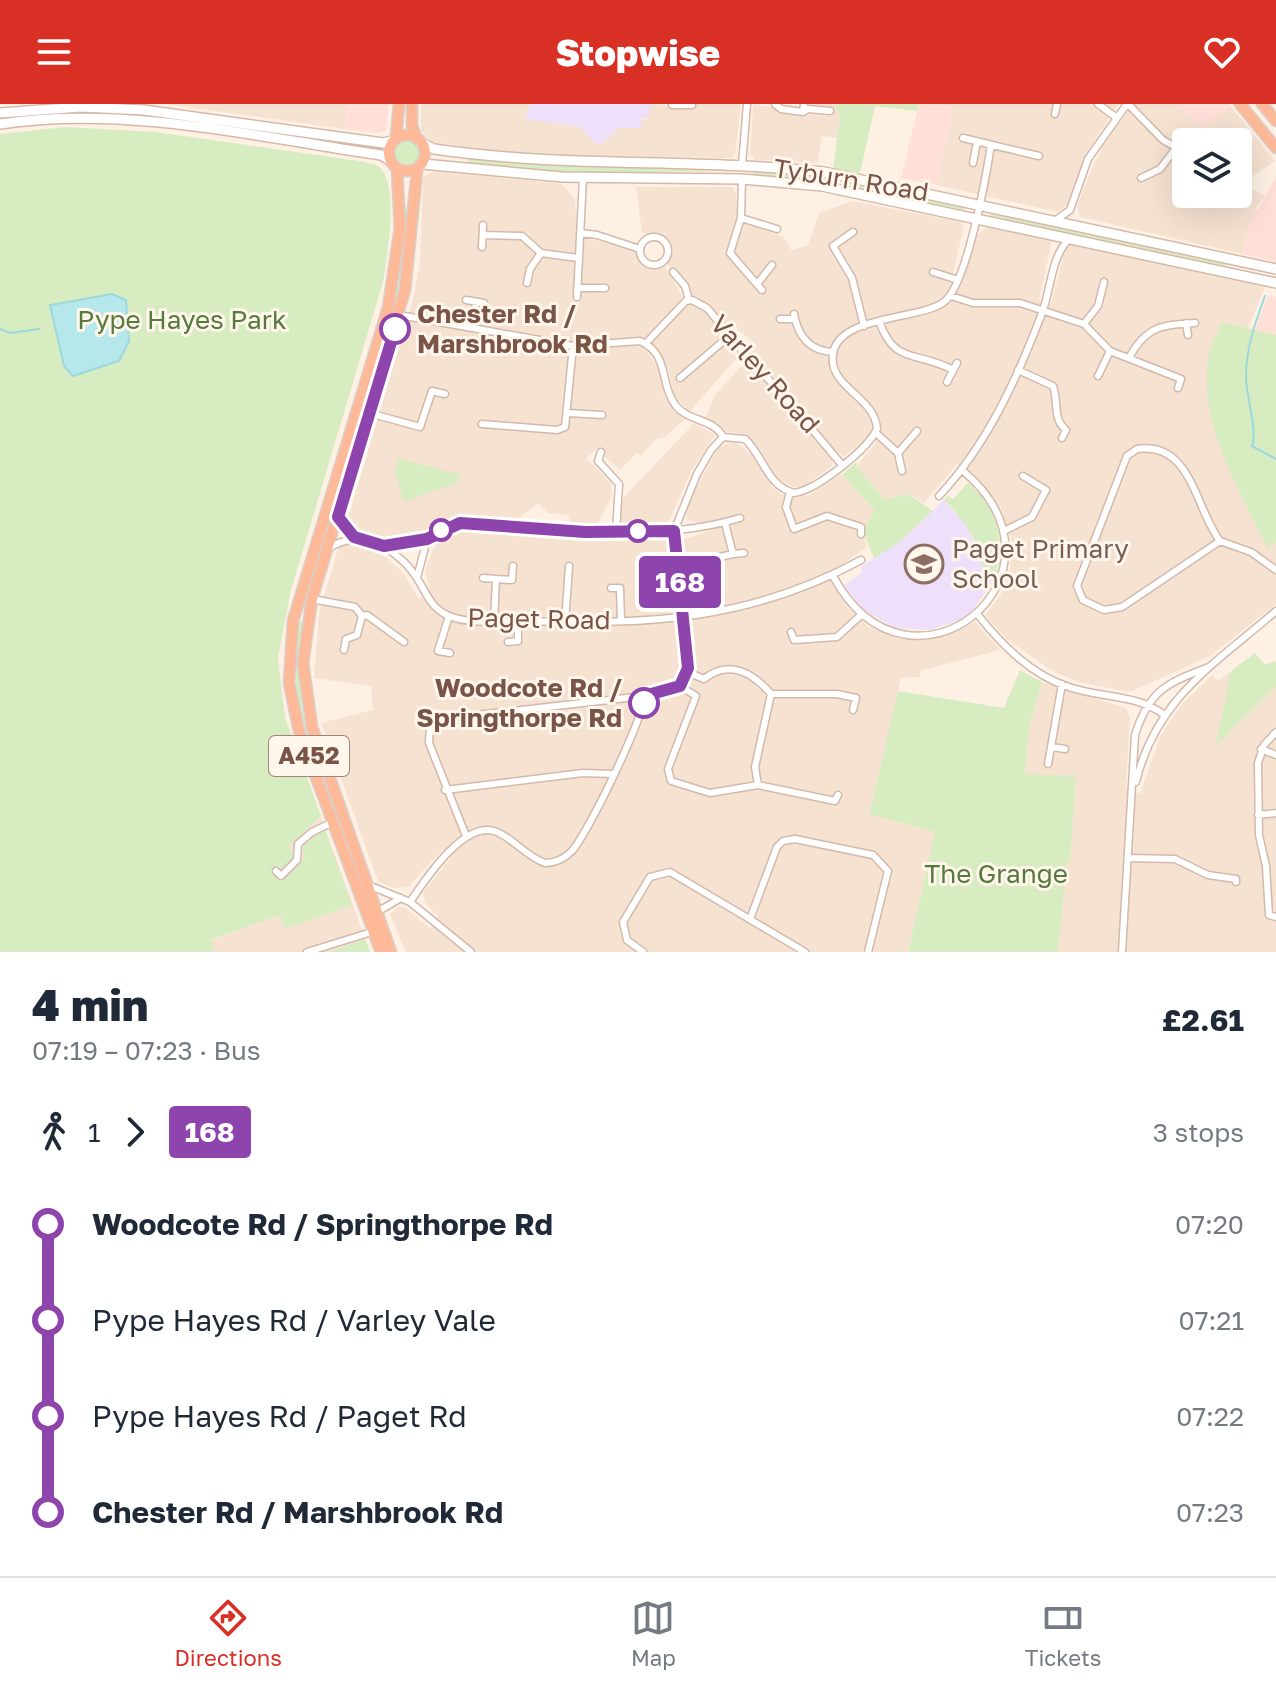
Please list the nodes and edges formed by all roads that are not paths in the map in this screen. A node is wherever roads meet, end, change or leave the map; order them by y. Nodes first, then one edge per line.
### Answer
1 (399, 104) edge
2 (412, 104) edge
3 (680, 104) edge
4 (747, 104) edge
5 (775, 104) edge
6 (1057, 104) edge
7 (1098, 104) edge
8 (1128, 104) edge
9 (1240, 104) edge
10 (1262, 104) edge
11 (672, 105) edge
12 (692, 105) edge
13 (144, 107) edge
14 (803, 108) edge
15 (61, 110) edge
16 (830, 111) dead end
17 (19, 112) edge
18 (159, 112) junction
19 (0, 113) edge
20 (1055, 114) dead end
21 (1117, 118) junction
22 (1276, 121) edge
23 (0, 124) edge
24 (157, 124) junction
25 (963, 138) dead end
26 (394, 139) junction
27 (419, 141) junction
28 (977, 142) junction
29 (1031, 143) dead end
30 (1172, 144) edge
31 (991, 145) junction
32 (1276, 148) edge
33 (1028, 153) junction
34 (1172, 155) edge
35 (1039, 156) dead end
36 (973, 163) dead end
37 (394, 165) junction
38 (742, 165) junction
39 (420, 167) junction
40 (1152, 174) junction
41 (583, 177) junction
42 (1141, 178) dead end
43 (742, 179) junction
44 (1157, 184) dead end
45 (981, 204) junction
46 (1070, 210) junction
47 (977, 217) junction
48 (741, 218) junction
49 (1056, 220) junction
50 (483, 225) dead end
51 (1078, 225) junction
52 (777, 229) dead end
53 (853, 232) dead end
54 (581, 233) junction
55 (1055, 234) junction
56 (483, 235) junction
57 (1070, 238) junction
58 (482, 247) dead end
59 (1060, 248) junction
60 (640, 249) junction
61 (541, 253) junction
62 (578, 258) junction
63 (772, 265) dead end
64 (1276, 269) edge
65 (673, 272) dead end
66 (933, 272) dead end
67 (958, 280) junction
68 (1104, 282) dead end
69 (527, 283) dead end
70 (1276, 283) edge
71 (577, 288) junction
72 (605, 288) dead end
73 (1102, 291) junction
74 (1114, 293) dead end
75 (951, 296) junction
76 (577, 297) dead end
77 (466, 300) dead end
78 (689, 300) junction
79 (476, 302) junction
80 (484, 303) dead end
81 (1043, 310) junction
82 (399, 315) junction
83 (780, 319) dead end
84 (879, 321) junction
85 (1186, 323) junction
86 (1195, 323) dead end
87 (1084, 324) junction
88 (864, 326) junction
89 (471, 328) junction
90 (1188, 335) dead end
91 (727, 338) junction
92 (646, 343) junction
93 (573, 346) junction
94 (1110, 351) junction
95 (833, 352) junction
96 (1129, 358) junction
97 (957, 363) dead end
98 (953, 370) junction
99 (1018, 370) junction
100 (1185, 371) dead end
101 (1098, 376) dead end
102 (680, 378) dead end
103 (1181, 379) junction
104 (436, 382) dead end
105 (947, 382) dead end
106 (1178, 388) dead end
107 (432, 391) junction
108 (445, 394) dead end
109 (369, 413) junction
110 (569, 413) junction
111 (602, 415) dead end
112 (1072, 422) dead end
113 (482, 424) dead end
114 (1066, 430) junction
115 (876, 431) junction
116 (917, 431) dead end
117 (723, 437) junction
118 (1062, 438) dead end
119 (601, 452) dead end
120 (898, 453) junction
121 (842, 465) junction
122 (962, 470) junction
123 (902, 471) dead end
124 (1023, 476) dead end
125 (947, 488) junction
126 (1046, 490) junction
127 (790, 492) junction
128 (331, 494) junction
129 (953, 494) dead end
130 (1055, 494) dead end
131 (939, 496) dead end
132 (344, 498) junction
133 (681, 511) junction
134 (338, 517) junction
135 (740, 518) dead end
136 (725, 523) junction
137 (862, 527) dead end
138 (693, 529) junction
139 (794, 529) junction
140 (674, 531) junction
141 (1004, 531) junction
142 (616, 532) junction
143 (785, 534) dead end
144 (354, 537) junction
145 (427, 539) junction
146 (1220, 541) junction
147 (384, 546) junction
148 (744, 553) dead end
149 (321, 554) junction
150 (733, 554) junction
151 (720, 557) dead end
152 (861, 560) dead end
153 (513, 566) dead end
154 (569, 566) dead end
155 (1276, 570) edge
156 (833, 576) junction
157 (417, 578) junction
158 (483, 578) dead end
159 (570, 578) junction
160 (581, 578) dead end
161 (496, 579) junction
162 (611, 588) dead end
163 (620, 588) junction
164 (631, 588) dead end
165 (312, 599) junction
166 (1276, 611) edge
167 (861, 615) junction
168 (978, 615) junction
169 (362, 616) junction
170 (449, 616) junction
171 (684, 618) junction
172 (494, 621) junction
173 (518, 621) junction
174 (621, 621) junction
175 (565, 623) junction
176 (404, 642) dead end
177 (508, 642) dead end
178 (793, 648) dead end
179 (344, 650) dead end
180 (450, 653) dead end
181 (1209, 667) junction
182 (687, 672) junction
183 (704, 679) junction
184 (1062, 684) junction
185 (680, 686) junction
186 (771, 694) junction
187 (644, 696) junction
188 (696, 696) junction
189 (1147, 704) junction
190 (853, 710) dead end
191 (1163, 714) junction
192 (1276, 732) edge
193 (1052, 747) junction
194 (1065, 749) dead end
195 (1261, 749) junction
196 (1276, 755) edge
197 (323, 757) junction
198 (311, 761) junction
199 (1048, 764) dead end
200 (613, 774) junction
201 (758, 785) junction
202 (445, 790) junction
203 (1134, 793) junction
204 (838, 795) dead end
205 (1276, 813) edge
206 (1258, 815) junction
207 (333, 822) junction
208 (466, 836) junction
209 (1128, 858) junction
210 (1266, 866) junction
211 (1276, 866) edge
212 (356, 870) junction
213 (276, 871) dead end
214 (1236, 878) dead end
215 (366, 884) junction
216 (401, 898) junction
217 (410, 902) junction
218 (376, 913) junction
219 (1276, 917) edge
220 (750, 919) junction
221 (378, 930) junction
222 (307, 952) edge
223 (381, 952) edge
224 (391, 952) edge
225 (471, 952) edge
226 (643, 952) edge
227 (805, 952) edge
228 (868, 952) edge
229 (1122, 952) edge

1 - 26 highway
2 - 27 highway
3 - 11 street
3 - 12 street
4 - 38 street
5 - 14 street
6 - 20 street
7 - 21 street
8 - 21 street
8 - 30 street
9 - 32 highway
10 - 22 highway
13 - 15 main road
13 - 18 main road
14 - 16 street
15 - 17 main road
15 - 17 main road
15 - 24 main road
17 - 19 main road
17 - 23 main road
18 - 24 main road
18 - 26 main road
21 - 46 street
24 - 37 main road
25 - 28 street
26 - 27 highway
26 - 37 highway
27 - 38 main road, Tyburn Road
27 - 39 highway
28 - 31 street
28 - 36 street
29 - 33 street
31 - 33 street
31 - 45 street
33 - 35 street
34 - 40 street
37 - 39 highway
37 - 128 highway, A452
38 - 43 main road
38 - 45 main road, Tyburn Road
39 - 41 main road, Tyburn Road
39 - 82 highway, A452
40 - 42 street
40 - 44 street
41 - 43 main road, Tyburn Road
41 - 54 street
43 - 47 main road, Tyburn Road
43 - 48 street
45 - 47 street
45 - 49 main road, Tyburn Road
46 - 49 street
46 - 51 street
47 - 55 main road, Tyburn Road
47 - 67 street
48 - 52 street
48 - 63 street
49 - 51 main road, Tyburn Road
50 - 56 street
51 - 64 main road, Tyburn Road
53 - 88 street
54 - 60 street
54 - 62 street
55 - 57 main road, Tyburn Road
55 - 59 street
56 - 58 street
56 - 61 street
57 - 59 street
57 - 70 main road, Tyburn Road
59 - 81 street
60 - 60 street
61 - 62 street
61 - 69 street
62 - 71 street
65 - 78 street
66 - 67 street
67 - 75 street
68 - 73 street
71 - 72 street
71 - 76 street
73 - 74 street
73 - 87 street
75 - 81 street
75 - 84 street
77 - 79 street
78 - 91 street, Varley Road
78 - 92 street, Varley Road
79 - 80 street
79 - 89 street
81 - 87 street
81 - 99 street
82 - 89 street
82 - 109 highway, A452
83 - 95 street
84 - 88 street
84 - 98 street
85 - 86 street
85 - 90 street
85 - 96 street
87 - 94 street
88 - 95 street
89 - 93 street
91 - 102 street
91 - 121 street, Varley Road
92 - 93 street
92 - 117 street
93 - 110 street
94 - 96 street
94 - 101 street
95 - 115 street
96 - 103 street
97 - 98 street
98 - 105 street
99 - 114 street
99 - 122 street
100 - 103 street
103 - 106 street
104 - 107 street
107 - 108 street
107 - 109 street
109 - 132 highway, A452
110 - 111 street
110 - 113 street
112 - 114 street
114 - 118 street
115 - 120 street
115 - 121 street
116 - 120 street
117 - 127 street
117 - 133 street
119 - 142 street
120 - 123 street
121 - 127 street
122 - 125 street
122 - 141 street
124 - 126 street
125 - 129 street
125 - 131 street
126 - 130 street
126 - 141 street
127 - 139 street
128 - 132 highway
128 - 149 highway, A452
132 - 134 highway, A452
133 - 138 street
133 - 140 street
134 - 144 street
134 - 149 highway, A452
135 - 136 street
136 - 138 street
136 - 150 street
137 - 139 street
138 - 140 street
139 - 143 street
140 - 142 street
140 - 171 street
141 - 168 street
142 - 145 street
144 - 147 street
144 - 149 street
145 - 147 street
145 - 157 street
146 - 146 street
146 - 155 street
147 - 157 street, Paget Road
148 - 150 street
149 - 165 highway, A452
149 - 198 highway, A452
150 - 151 street
152 - 156 street, Paget Road
153 - 161 street
154 - 159 street
156 - 167 street
156 - 171 street, Paget Road
157 - 170 street, Paget Road
158 - 161 street
159 - 160 street
159 - 175 street
161 - 172 street
162 - 163 street
163 - 164 street
163 - 174 street
165 - 169 street
165 - 197 highway, A452
166 - 181 street
167 - 168 street
167 - 178 street
168 - 184 street
169 - 176 street
169 - 179 street
170 - 172 street, Paget Road
170 - 180 street
171 - 174 street, Paget Road
171 - 182 street
172 - 173 street, Paget Road
173 - 175 street, Paget Road
173 - 177 street
174 - 175 street, Paget Road
181 - 189 street
181 - 191 street
182 - 183 street
182 - 185 street
183 - 186 street
183 - 188 street
184 - 189 street
184 - 193 street
185 - 187 street
185 - 188 street
186 - 190 street
186 - 201 street
187 - 200 street
187 - 202 street
188 - 201 street
189 - 191 street
189 - 203 street
191 - 203 street
192 - 195 street
193 - 194 street
193 - 199 street
195 - 196 street
195 - 206 street
197 - 198 highway
197 - 212 highway, A452
198 - 207 highway, A452
200 - 202 street
200 - 208 street
201 - 204 street
202 - 208 street
203 - 209 street
205 - 206 street
206 - 210 street
207 - 212 highway, A452
207 - 213 street
208 - 217 street
209 - 214 street
209 - 229 street
210 - 211 street
210 - 219 street
212 - 215 highway, A452
212 - 221 highway, A452
215 - 216 street
215 - 218 highway, A452
216 - 217 street
216 - 218 street
217 - 225 street
218 - 221 highway, A452
220 - 226 street
220 - 227 street
220 - 228 street
221 - 222 street
221 - 223 highway, A452
221 - 224 highway, A452

